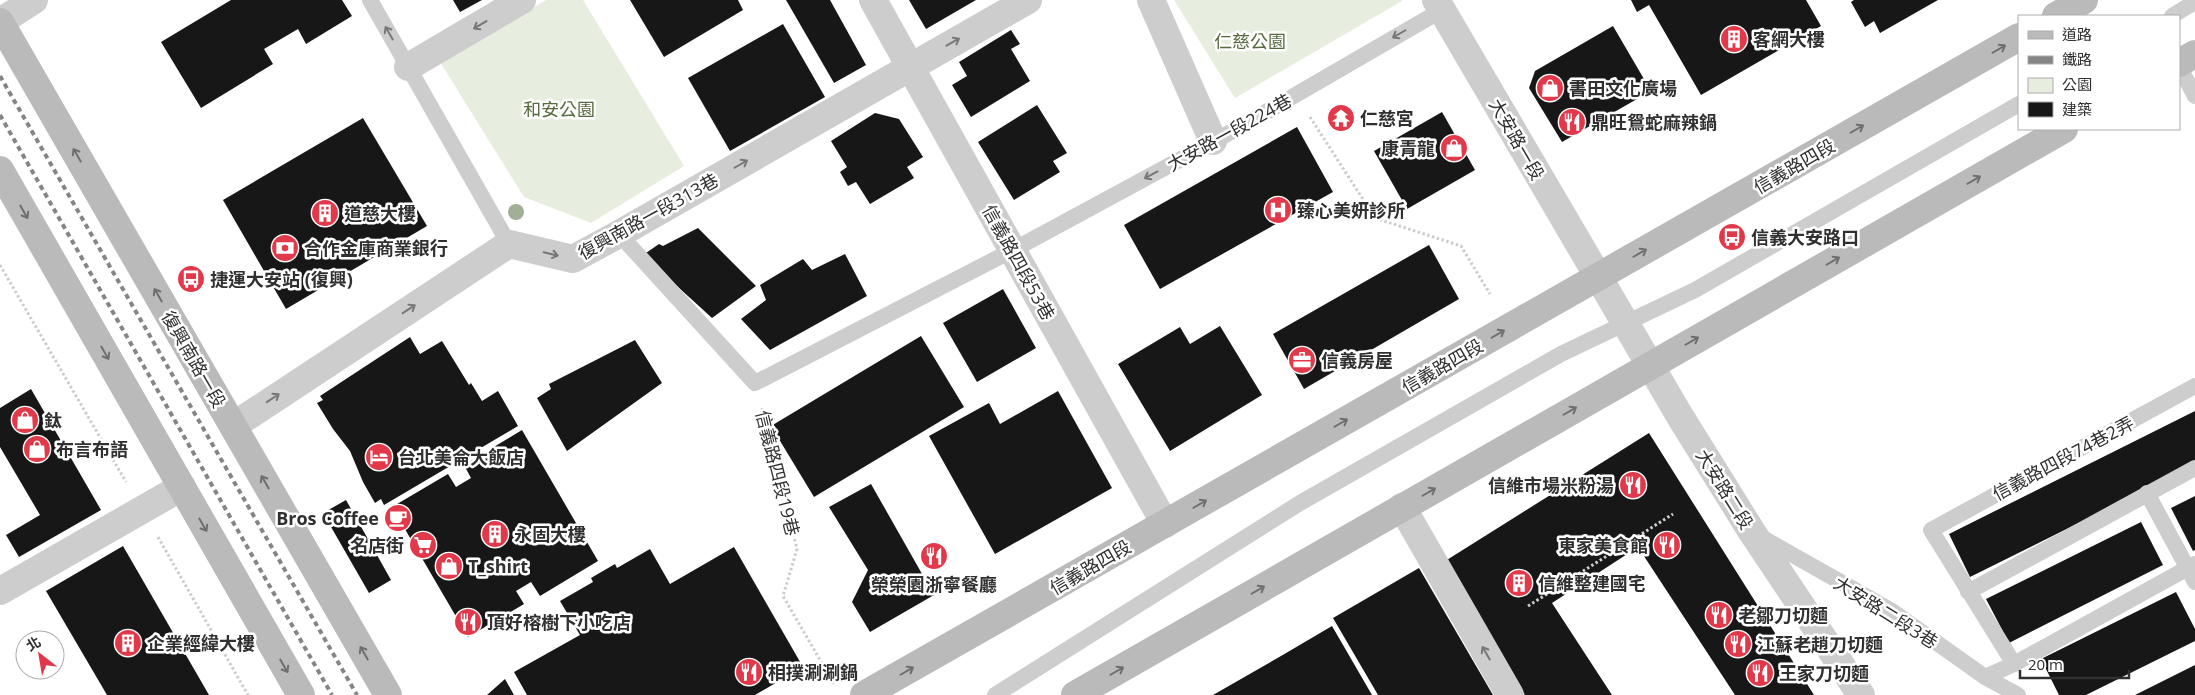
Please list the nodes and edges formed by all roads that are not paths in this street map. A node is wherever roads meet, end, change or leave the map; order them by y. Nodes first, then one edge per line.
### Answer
1 (34, 0) edge
2 (370, 0) edge
3 (522, 0) edge
4 (873, 0) edge
5 (1028, 0) edge
6 (1151, 0) edge
7 (2084, 0) edge
8 (2195, 2) edge
9 (1439, 5) edge
10 (2058, 15) edge
11 (2174, 15) edge
12 (0, 22) edge
13 (2018, 38) edge
14 (2195, 54) edge
15 (2180, 63) edge
16 (911, 66) junction
17 (2180, 66) edge
18 (408, 67) junction
19 (2195, 96) edge
20 (2018, 105) edge
21 (2062, 130) edge
22 (1213, 141) junction
23 (0, 170) edge
24 (619, 234) junction
25 (509, 244) junction
26 (1013, 250) junction
27 (1598, 278) junction
28 (1625, 324) junction
29 (1650, 366) junction
30 (2195, 386) edge
31 (233, 426) junction
32 (2195, 468) edge
33 (182, 487) junction
34 (2147, 493) junction
35 (1402, 507) junction
36 (1165, 524) junction
37 (1752, 532) junction
38 (2192, 572) edge
39 (0, 591) edge
40 (1968, 592) junction
41 (2014, 664) junction
42 (1984, 677) junction
43 (300, 695) edge
44 (388, 695) edge
45 (864, 695) edge
46 (995, 695) edge
47 (1075, 695) edge
48 (1510, 695) edge
49 (1861, 695) edge
50 (2018, 695) edge

1 - 12 street
18 -> 2 lane
3 -> 18 street
4 - 16 street, 信義路四段53巷
16 -> 5 street, 復興南路一段313巷
6 - 22 street
7 - 10 main road
8 - 11 lane
9 -> 22 lane, 大安路一段224巷
9 - 27 street, 大安路一段
31 -> 12 main road, 復興南路一段
27 -> 13 main road, 信義路四段
14 - 15 main road
24 -> 16 street, 復興南路一段313巷
16 - 26 street, 信義路四段53巷
17 - 19 lane
18 - 25 lane
20 - 28 lane
29 -> 21 main road
22 -> 26 lane, 大安路一段224巷
23 -> 33 main road
25 -> 24 street, 復興南路一段313巷
24 - 26 lane
31 -> 25 street
26 - 36 street, 信義路四段53巷
27 - 28 street, 大安路二段
36 -> 27 main road, 信義路四段
28 - 29 street, 大安路二段
28 - 46 lane
35 -> 29 main road
29 - 37 street, 大安路二段
30 - 40 lane, 信義路四段74巷2弄
44 -> 31 main road, 復興南路一段
32 - 34 lane
33 - 39 street
33 -> 43 main road
34 - 38 lane
34 - 40 lane
47 -> 35 main road
48 -> 35 street
45 -> 36 main road, 信義路四段
37 - 42 lane, 大安路二段3巷
37 - 49 street, 大安路二段
38 - 41 lane
40 - 41 lane
41 - 42 lane
42 - 50 lane, 大安路二段3巷

